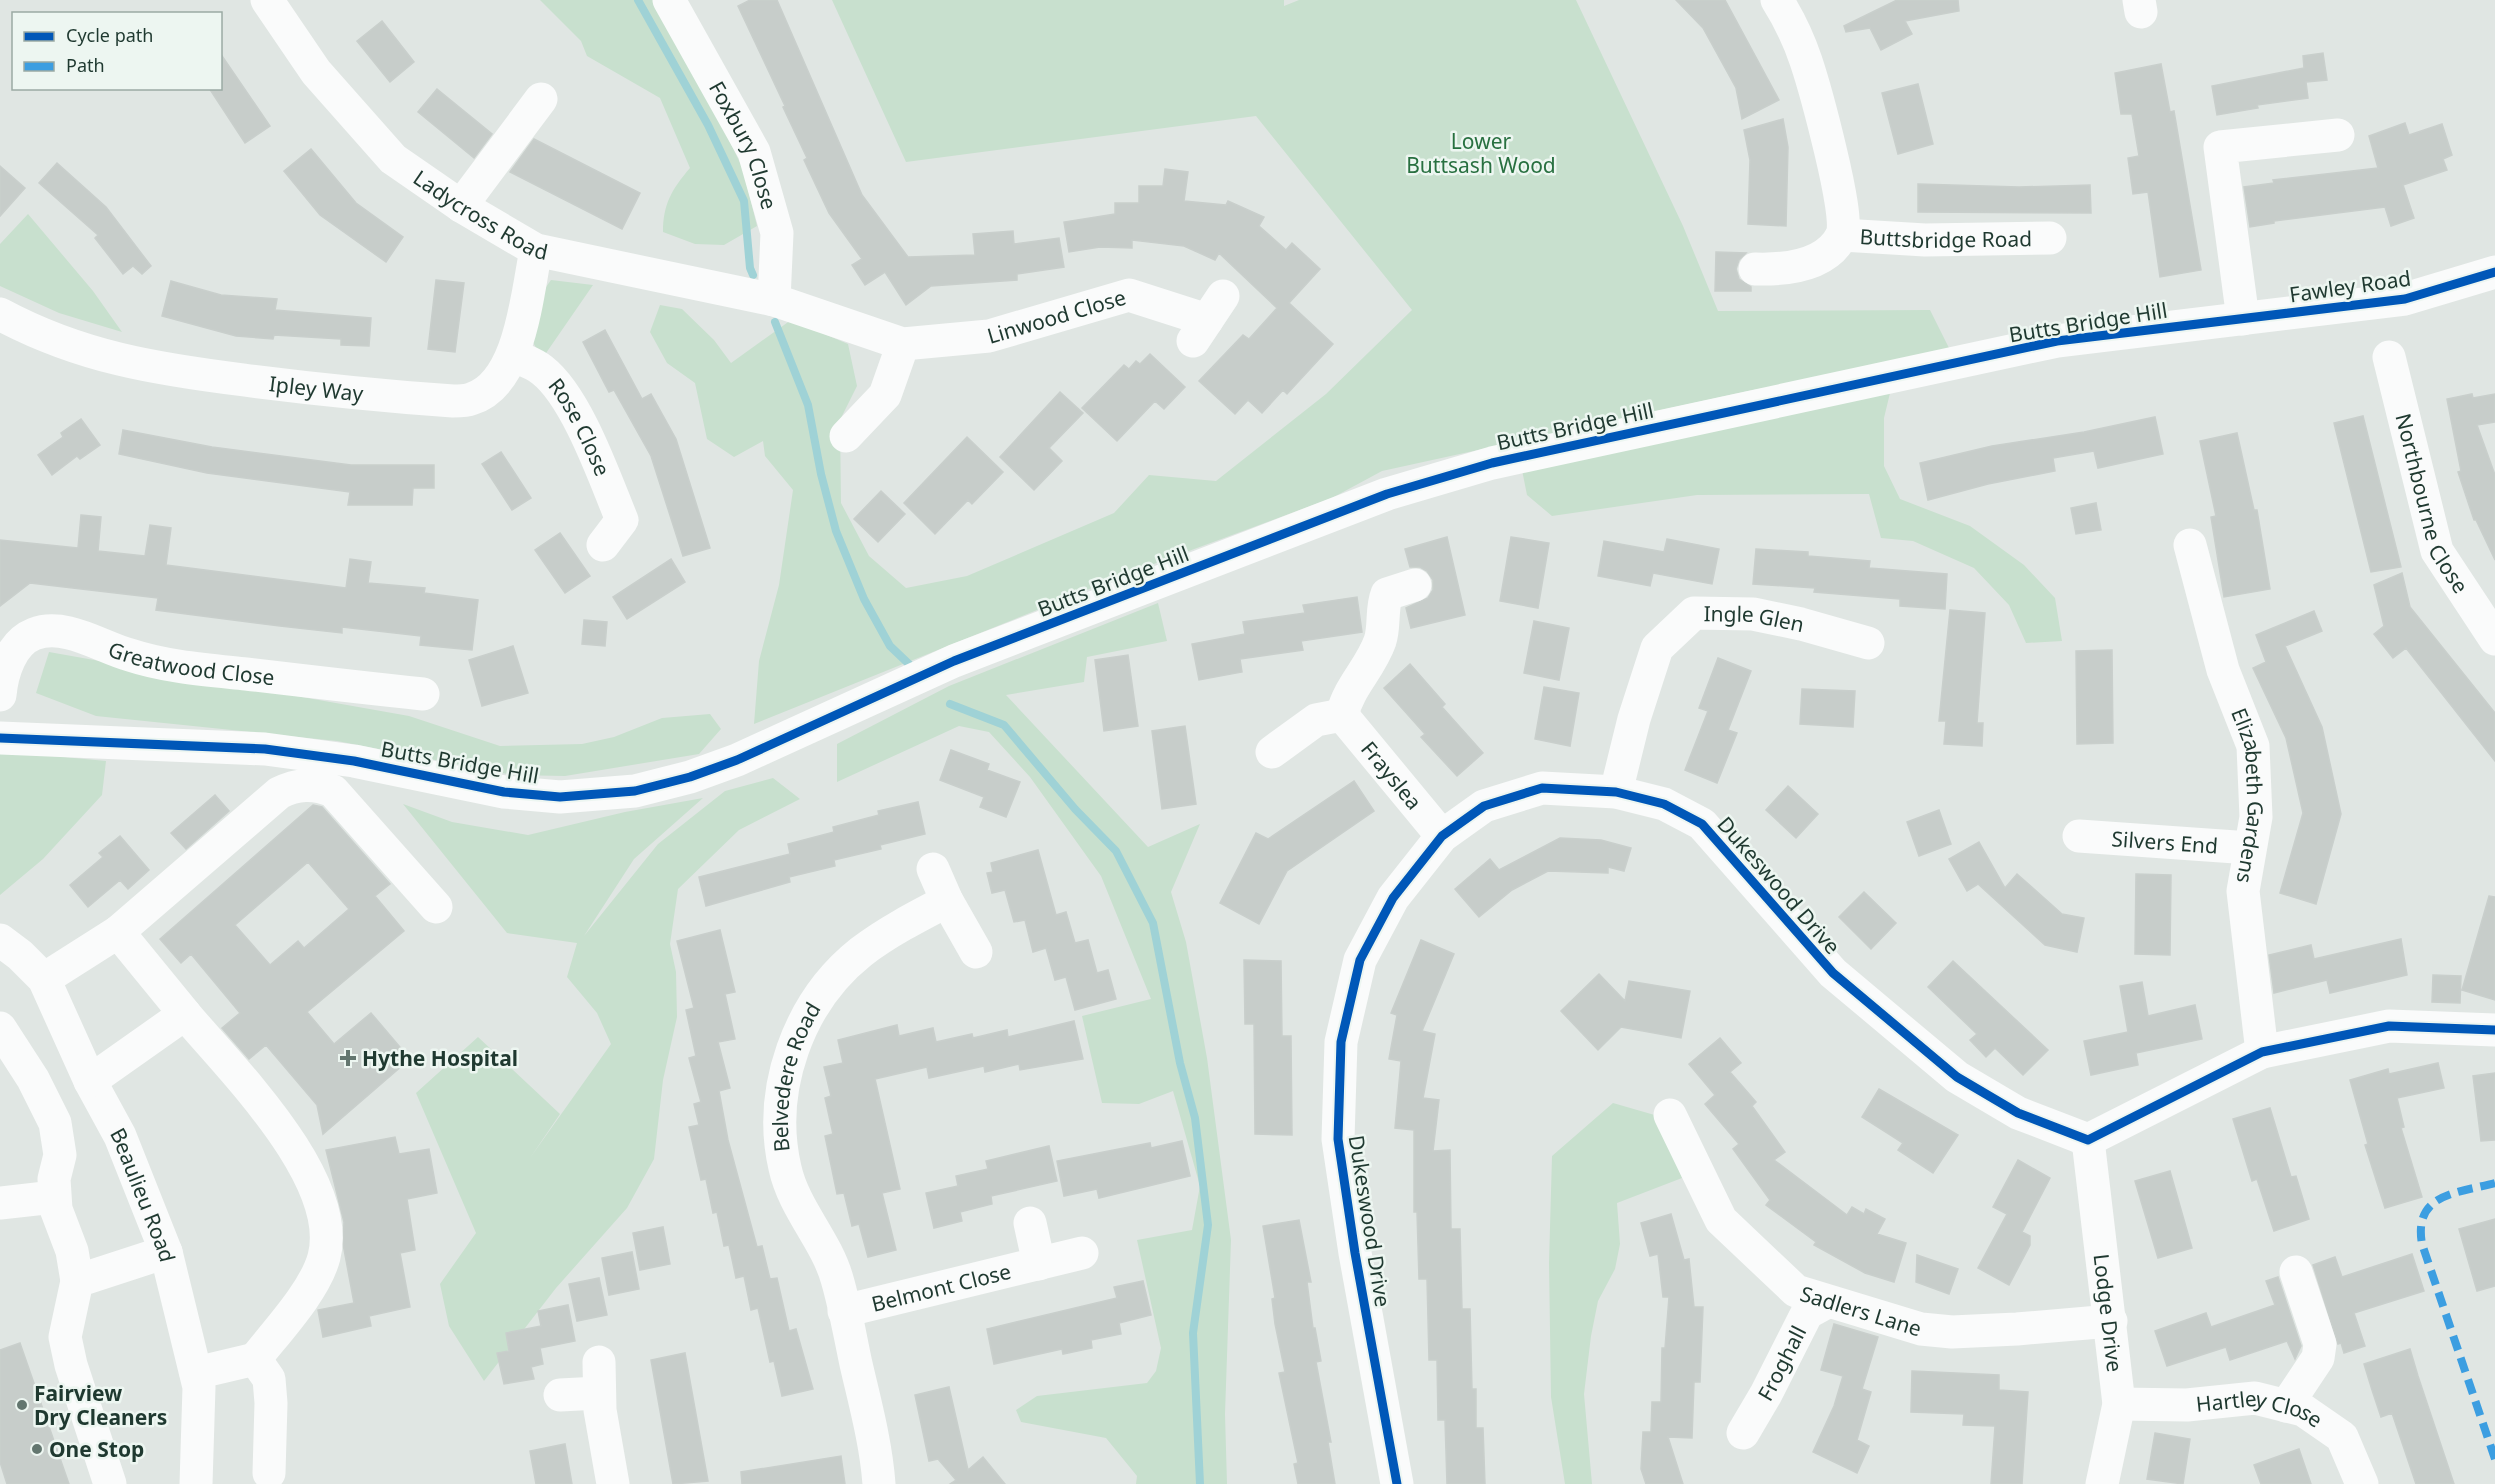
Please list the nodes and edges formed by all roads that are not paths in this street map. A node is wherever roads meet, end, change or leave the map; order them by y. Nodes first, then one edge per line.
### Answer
1 (267, 0) edge
2 (669, 0) edge
3 (1777, 0) edge
4 (541, 99) dead end
5 (2338, 135) dead end
6 (461, 206) junction
7 (1842, 235) junction
8 (2050, 238) dead end
9 (536, 250) junction
10 (1755, 269) dead end
11 (2495, 272) edge
12 (774, 300) junction
13 (0, 314) edge
14 (1208, 319) dead end
15 (2242, 319) junction
16 (903, 344) junction
17 (513, 355) junction
18 (2389, 357) dead end
19 (846, 436) dead end
20 (623, 531) dead end
21 (2190, 545) dead end
22 (1415, 585) dead end
23 (2495, 639) edge
24 (1868, 643) dead end
25 (423, 694) dead end
26 (0, 695) edge
27 (1342, 715) junction
28 (0, 738) edge
29 (1272, 752) dead end
30 (1616, 792) junction
31 (1442, 836) junction
32 (2079, 836) dead end
33 (2250, 848) junction
34 (933, 869) dead end
35 (947, 901) junction
36 (436, 907) dead end
37 (118, 932) junction
38 (0, 940) edge
39 (976, 952) dead end
40 (44, 979) junction
41 (185, 1014) junction
42 (0, 1028) edge
43 (2495, 1030) edge
44 (2262, 1052) junction
45 (90, 1081) junction
46 (1670, 1115) dead end
47 (2088, 1140) junction
48 (54, 1197) junction
49 (0, 1203) edge
50 (1030, 1223) dead end
51 (166, 1252) junction
52 (1082, 1253) dead end
53 (1039, 1264) junction
54 (2296, 1272) dead end
55 (77, 1281) junction
56 (1827, 1302) junction
57 (844, 1311) junction
58 (2111, 1321) junction
59 (255, 1359) junction
60 (196, 1373) junction
61 (560, 1395) dead end
62 (2119, 1404) junction
63 (2286, 1406) junction
64 (1743, 1433) dead end
65 (268, 1473) dead end
66 (110, 1484) edge
67 (196, 1484) edge
68 (613, 1484) edge
69 (879, 1484) edge
70 (1397, 1484) edge
71 (2102, 1484) edge
72 (2362, 1484) edge

1 - 6 street, Ladycross Road
2 - 12 street, Foxbury Close
3 - 7 street, Buttsbridge Road
4 - 6 street
5 - 15 street
6 - 9 street, Ladycross Road
7 - 8 street, Buttsbridge Road
7 - 10 street, Buttsbridge Road
9 - 12 street, Ladycross Road
9 - 17 street, Ipley Way
11 - 15 street, Fawley Road
12 - 16 street, Linwood Close
13 - 17 street, Ipley Way
14 - 16 street, Linwood Close
15 - 28 street, Butts Bridge Hill
16 - 19 street
17 - 20 street, Rose Close
18 - 23 street, Northbourne Close
21 - 33 street, Elizabeth Gardens
22 - 27 street
24 - 30 street, Ingle Glen
25 - 26 street, Greatwood Close
27 - 29 street
27 - 31 street, Frayslea
30 - 31 street, Dukeswood Drive
30 - 47 street, Dukeswood Drive
31 - 70 street, Dukeswood Drive
32 - 33 street, Silvers End
33 - 44 street, Elizabeth Gardens
34 - 35 street
35 - 39 street
35 - 57 street, Belvedere Road
36 - 37 street
37 - 40 street
37 - 41 street
38 - 40 street, Beaulieu Road
40 - 45 street, Beaulieu Road
41 - 45 street
41 - 59 street
42 - 48 street
43 - 44 street
44 - 47 street
45 - 51 street, Beaulieu Road
46 - 56 street, Sadlers Lane
47 - 58 street, Lodge Drive
48 - 49 street
48 - 55 street
50 - 53 street, Belmont Close
51 - 55 street
51 - 60 street, Beaulieu Road
52 - 53 street, Belmont Close
53 - 57 street, Belmont Close
54 - 63 street
55 - 66 street
56 - 58 street, Sadlers Lane
56 - 64 street, Froghall
57 - 69 street, Belvedere Road
58 - 62 street, Lodge Drive
59 - 60 street
59 - 65 street
60 - 67 street, Beaulieu Road
61 - 68 street
62 - 63 street, Hartley Close
62 - 71 street, Lodge Drive
63 - 72 street, Hartley Close

